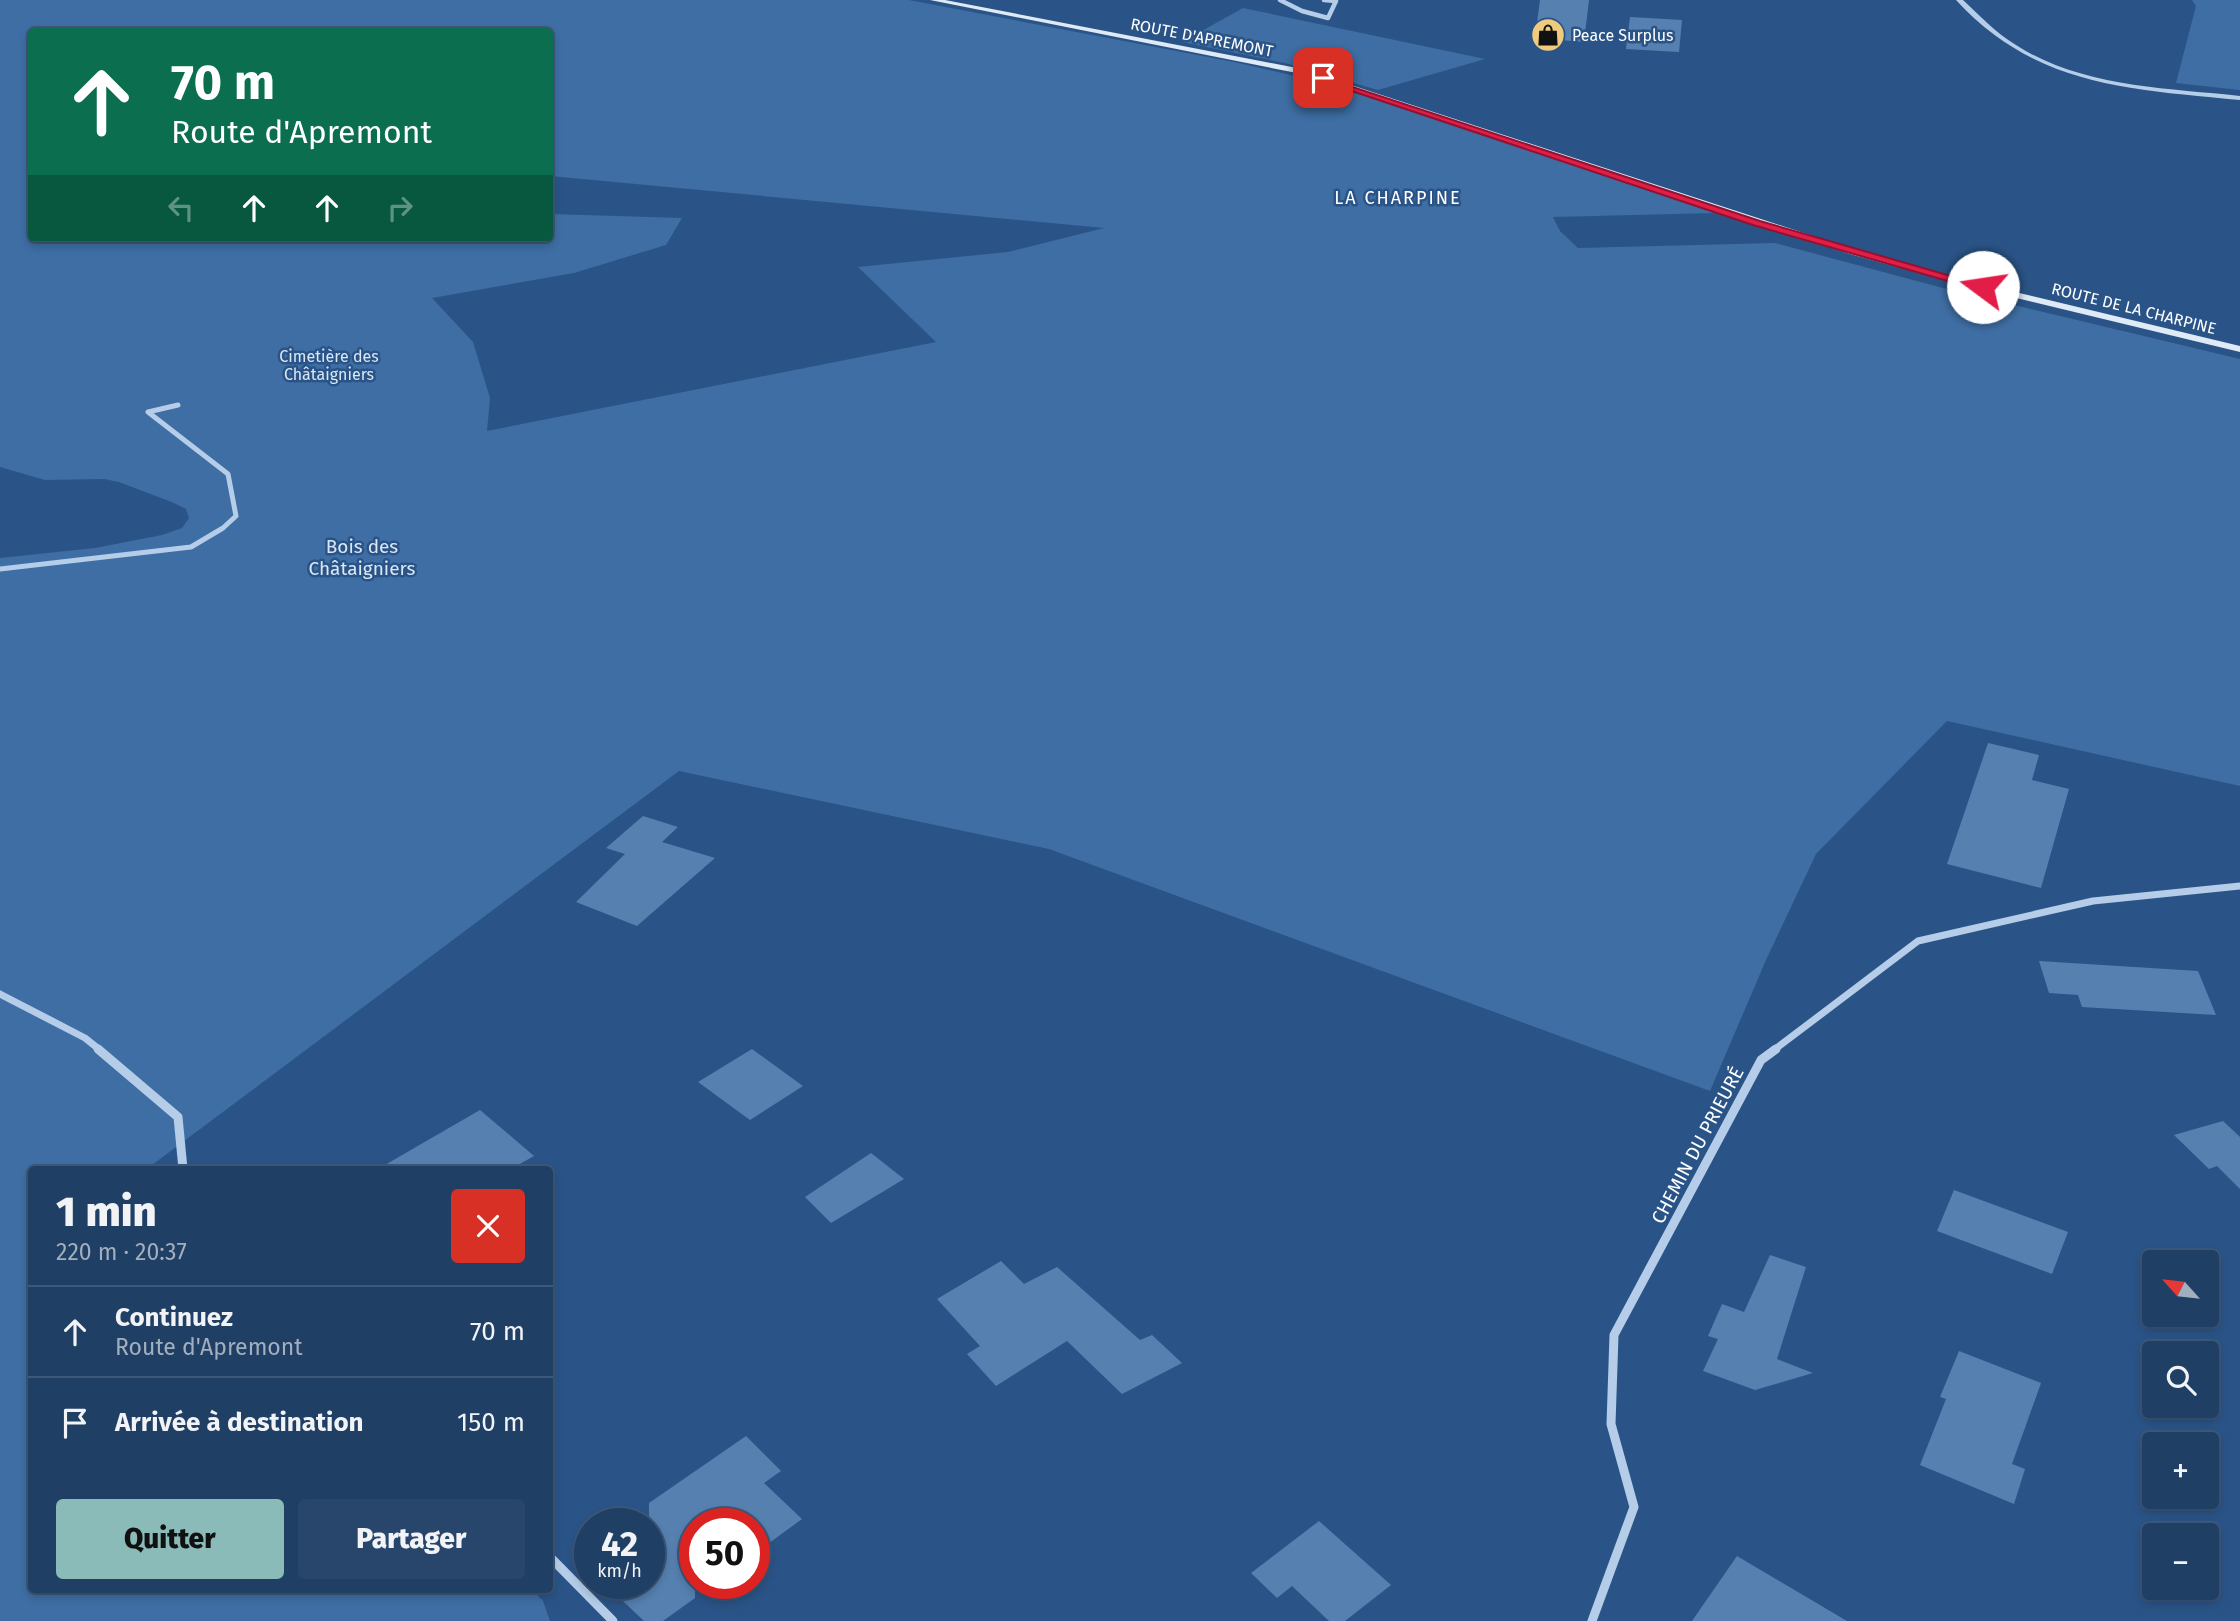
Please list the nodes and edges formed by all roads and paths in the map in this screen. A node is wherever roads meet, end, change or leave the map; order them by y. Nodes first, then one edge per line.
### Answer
1 (934, 0) edge
2 (1280, 0) edge
3 (1324, 0) edge
4 (1959, 0) edge
5 (2240, 98) edge
6 (1738, 216) joint
7 (2240, 349) edge
8 (178, 405) dead end
9 (0, 569) edge
10 (2240, 886) edge
11 (0, 994) edge
12 (183, 1166) edge
13 (553, 1560) edge
14 (612, 1621) edge
15 (1592, 1621) edge

1 - 6 main road, ROUTE D'APREMONT
2 - 3 street
4 - 5 street
6 - 7 main road, ROUTE DE LA CHARPINE
8 - 9 street
10 - 15 street, CHEMIN DU PRIEURÉ
11 - 12 street
13 - 14 street

